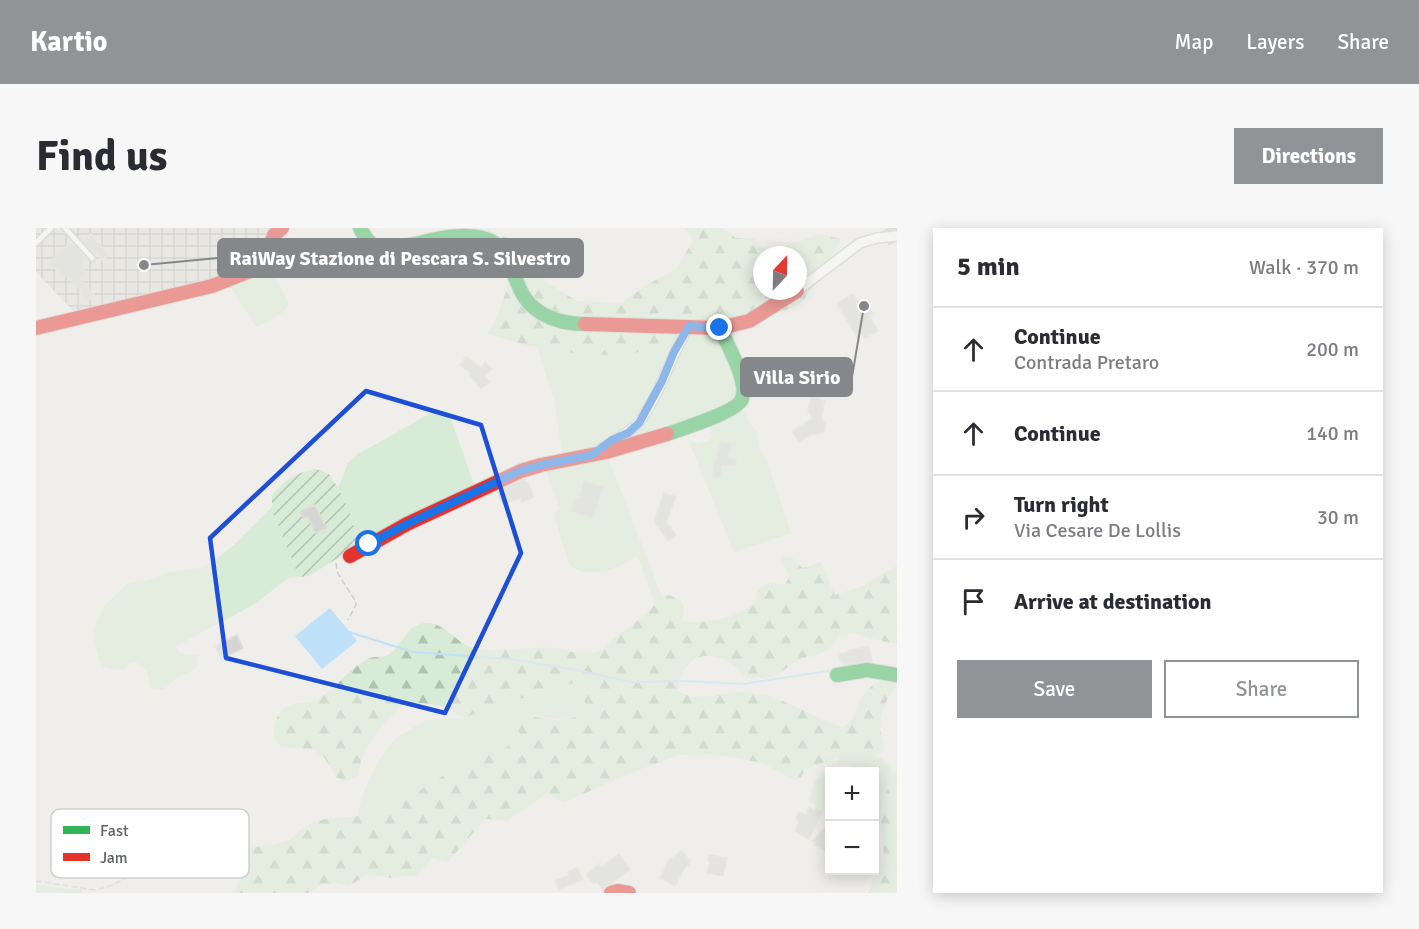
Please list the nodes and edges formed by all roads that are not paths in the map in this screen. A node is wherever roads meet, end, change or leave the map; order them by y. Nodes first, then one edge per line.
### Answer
1 (51, 228) edge
2 (65, 228) edge
3 (282, 228) edge
4 (360, 228) edge
5 (897, 236) edge
6 (36, 243) edge
7 (92, 258) dead end
8 (807, 283) edge
9 (782, 300) edge
10 (689, 326) junction
11 (36, 328) edge
12 (720, 328) junction
13 (592, 455) junction
14 (350, 556) dead end
15 (837, 675) dead end
16 (897, 675) edge
17 (611, 893) edge
18 (630, 893) edge

1 - 6 lane
2 - 7 lane
3 - 11 street
4 - 10 street
5 - 8 street
9 - 12 street
10 - 12 street
10 - 13 street
12 - 13 street
13 - 14 street
15 - 16 street
17 - 18 street

